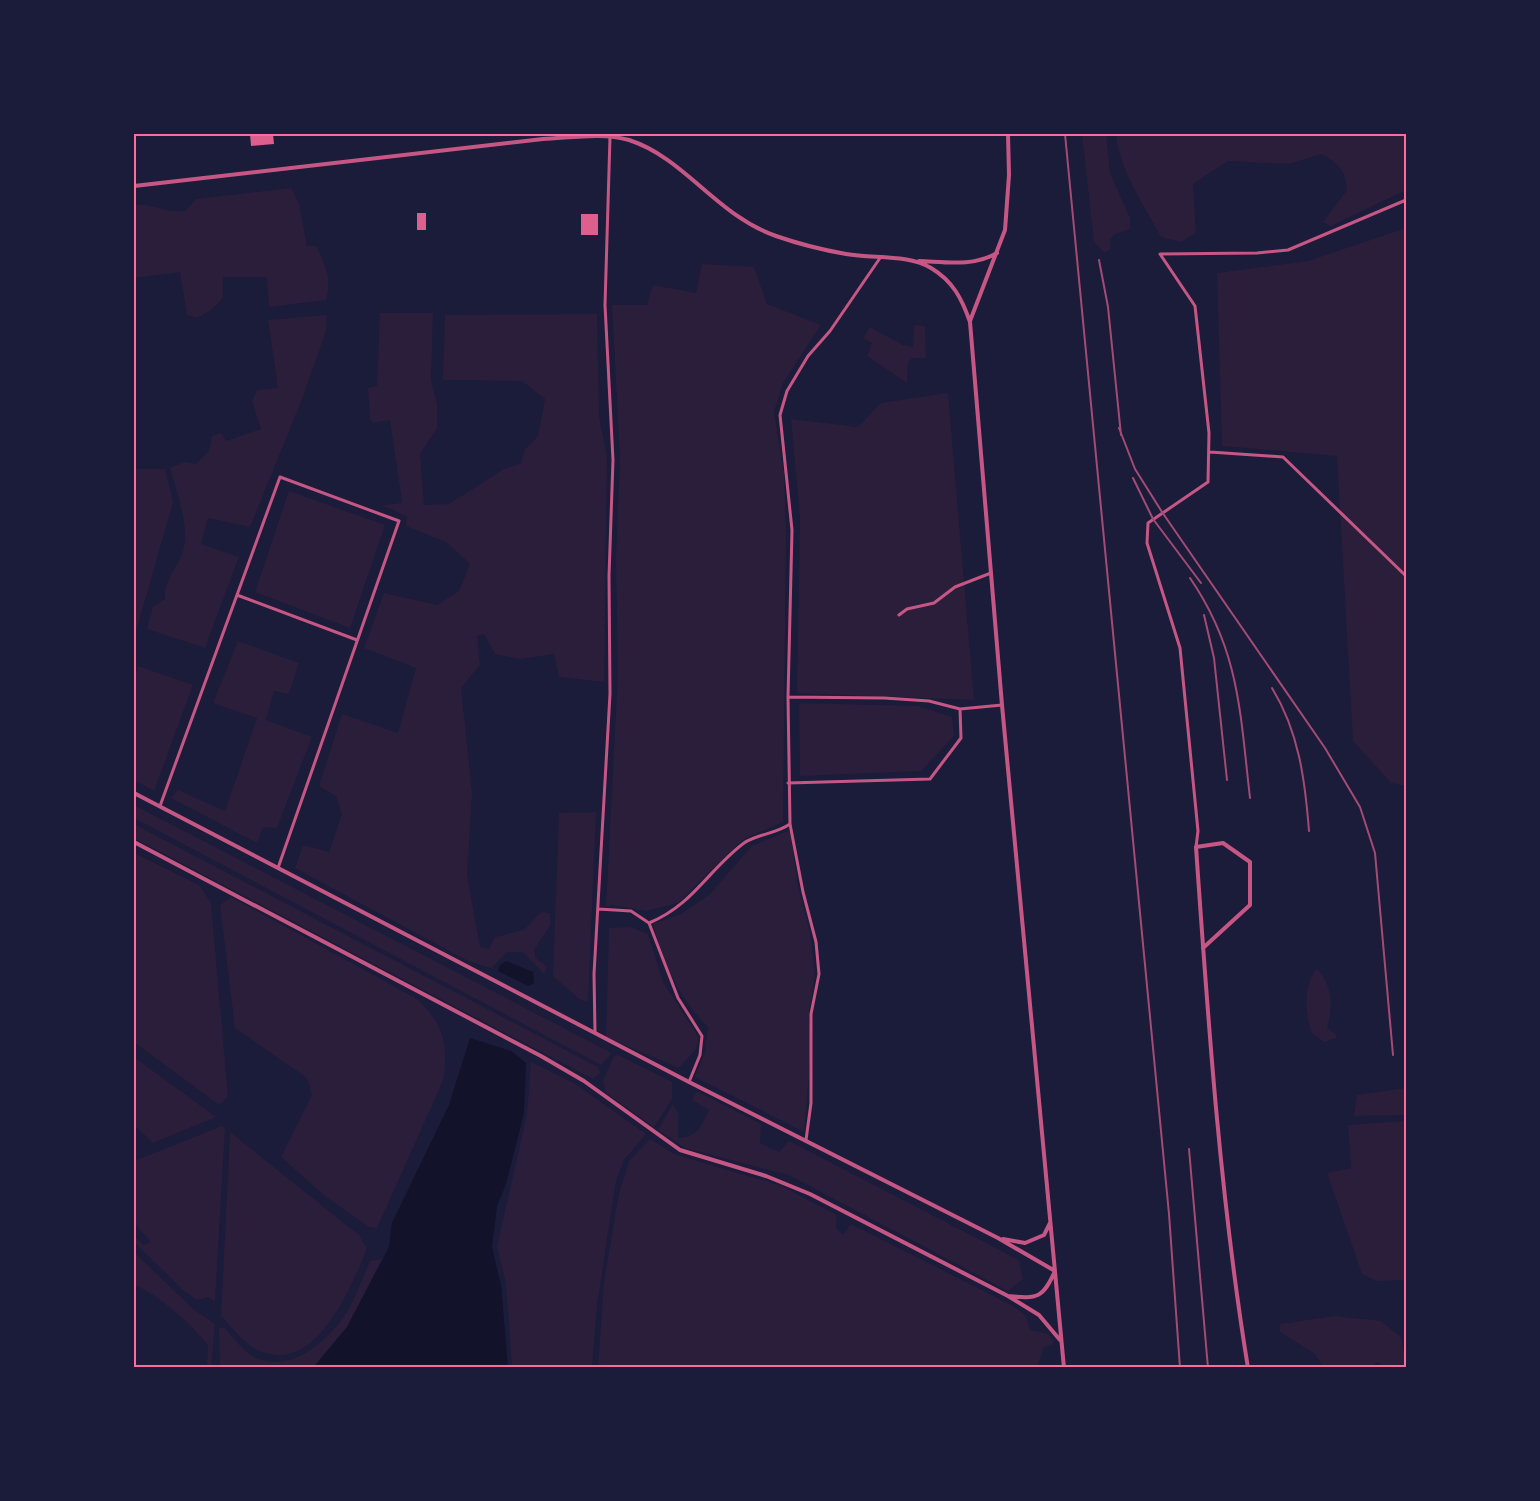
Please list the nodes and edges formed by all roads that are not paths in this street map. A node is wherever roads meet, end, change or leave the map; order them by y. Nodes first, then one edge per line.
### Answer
1 (1008, 134) edge
2 (610, 137) junction
3 (134, 186) edge
4 (1407, 200) edge
5 (998, 253) junction
6 (880, 258) junction
7 (915, 261) junction
8 (970, 322) junction
9 (1210, 453) junction
10 (990, 573) junction
11 (1407, 576) edge
12 (237, 595) junction
13 (899, 615) dead end
14 (357, 640) junction
15 (788, 697) junction
16 (1002, 705) junction
17 (960, 709) junction
18 (788, 783) junction
19 (134, 793) edge
20 (160, 806) junction
21 (790, 824) junction
22 (134, 842) edge
23 (1196, 847) junction
24 (278, 868) junction
25 (598, 909) junction
26 (649, 923) junction
27 (1203, 948) junction
28 (595, 1032) junction
29 (689, 1082) junction
30 (806, 1140) junction
31 (1050, 1223) junction
32 (998, 1238) junction
33 (1055, 1271) junction
34 (1008, 1296) junction
35 (1062, 1342) junction
36 (1064, 1368) edge
37 (1248, 1368) edge

1 - 5 street
2 - 3 street
2 - 6 street
2 - 25 street
4 - 9 street
5 - 7 street
5 - 8 street
6 - 7 street
6 - 15 street
7 - 8 street
8 - 10 street
9 - 11 street
9 - 23 street
10 - 13 street
10 - 16 street
12 - 14 street
12 - 14 street
12 - 20 street
14 - 24 street
15 - 17 street
15 - 18 street
16 - 17 street
16 - 31 street
17 - 18 street
18 - 21 street
19 - 20 street
20 - 24 street
21 - 26 street
21 - 30 street
22 - 34 street
23 - 27 street
23 - 27 street
24 - 28 street
25 - 26 street
25 - 28 street
26 - 29 street
27 - 37 street
28 - 29 street
29 - 30 street
30 - 32 street
31 - 32 street
31 - 33 street
32 - 33 street
33 - 34 street
33 - 35 street
34 - 35 street
35 - 36 street

